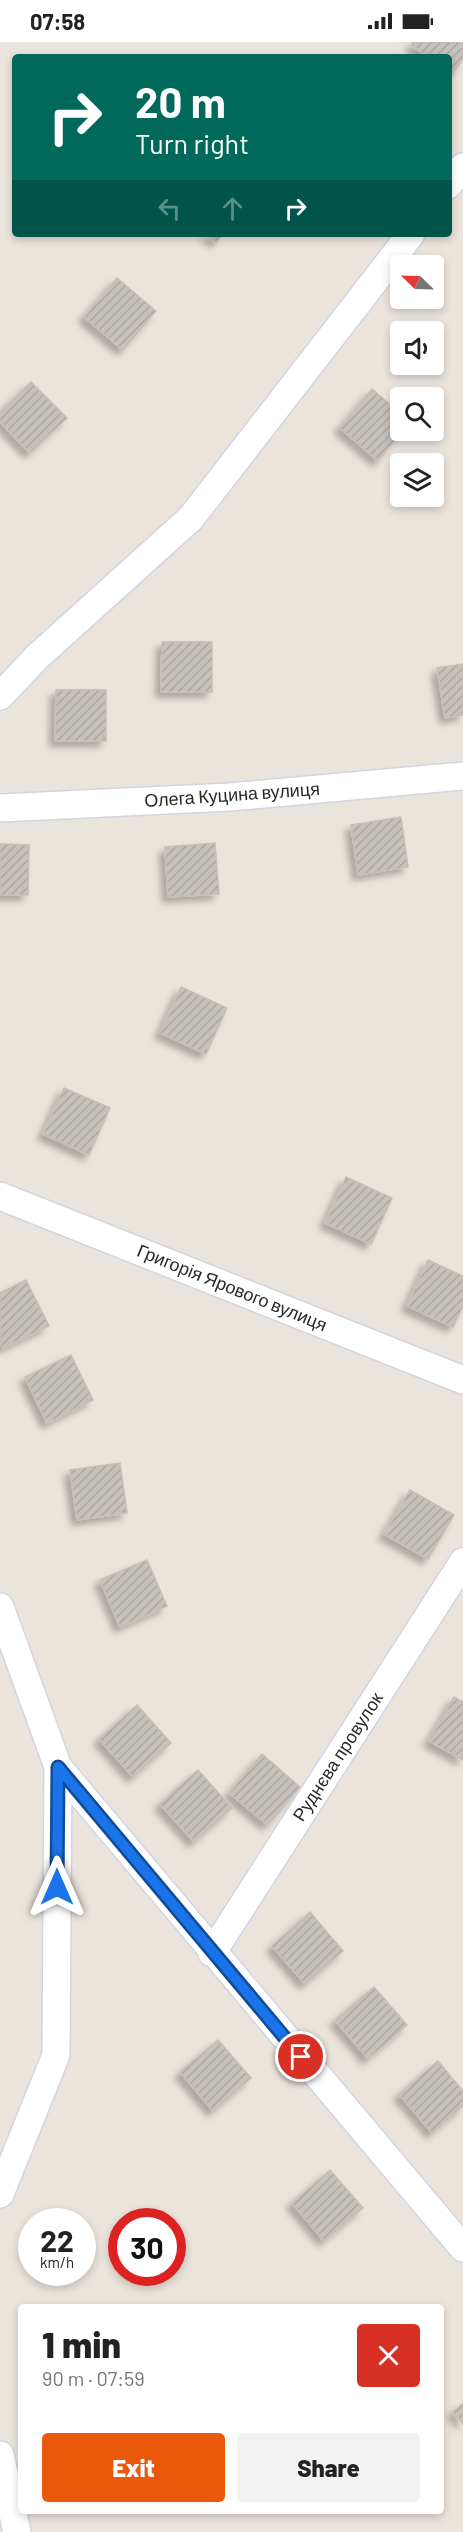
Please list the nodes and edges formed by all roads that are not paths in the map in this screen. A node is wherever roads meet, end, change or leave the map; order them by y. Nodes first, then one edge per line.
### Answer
1 (463, 167) edge
2 (452, 180) edge
3 (409, 237) edge
4 (0, 696) edge
5 (463, 776) edge
6 (0, 808) edge
7 (0, 1196) edge
8 (463, 1380) edge
9 (463, 1562) edge
10 (0, 1607) edge
11 (58, 1767) junction
12 (212, 1953) junction
13 (0, 2194) edge
14 (463, 2248) edge
15 (0, 2455) edge
16 (17, 2532) edge

1 - 2 street
3 - 4 street
5 - 6 street, Олега Куцина вулиця
7 - 8 street, Григорія Ярового вулиця
9 - 12 street, Руднєва провулок
10 - 11 street
11 - 12 street
11 - 13 street
12 - 14 street
15 - 16 street

